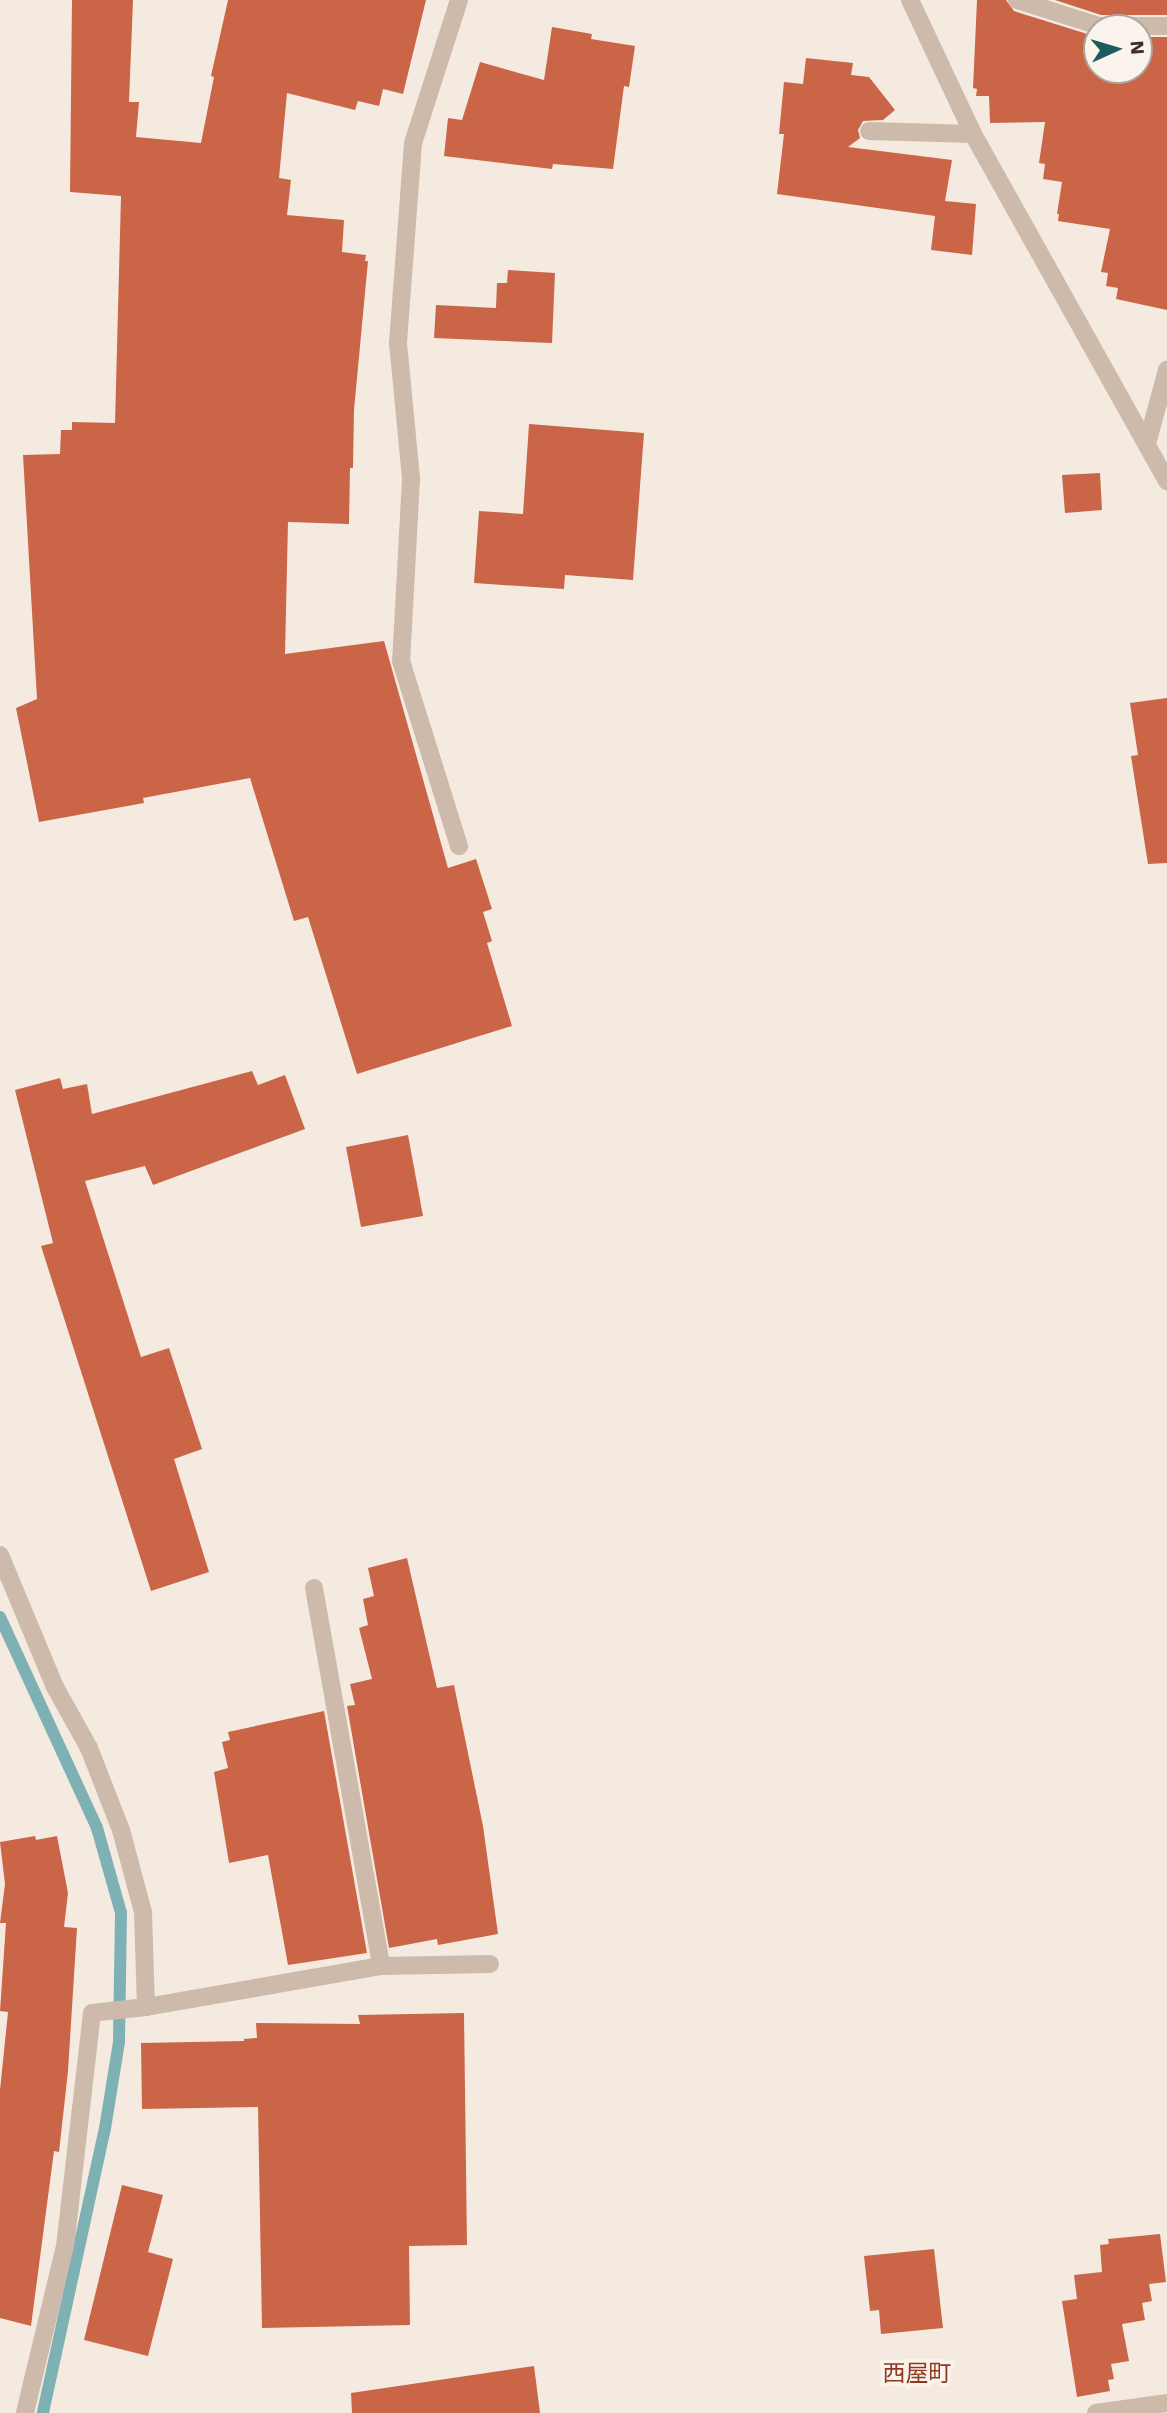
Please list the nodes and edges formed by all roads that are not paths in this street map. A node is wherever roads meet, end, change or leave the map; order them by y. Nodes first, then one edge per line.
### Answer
1 (458, 0) edge
2 (910, 0) edge
3 (1017, 0) edge
4 (1167, 26) edge
5 (869, 131) dead end
6 (973, 134) junction
7 (1167, 370) edge
8 (1147, 444) junction
9 (1167, 481) edge
10 (459, 846) dead end
11 (0, 1555) edge
12 (314, 1588) dead end
13 (490, 1964) dead end
14 (381, 1966) junction
15 (146, 2007) junction
16 (1167, 2403) edge
17 (25, 2413) edge
18 (1096, 2413) edge

1 - 10 street
2 - 6 street
3 - 4 street
5 - 6 street
6 - 8 street
7 - 8 street
8 - 9 street
11 - 15 street
12 - 14 street
13 - 14 street
14 - 15 street
15 - 17 street
16 - 18 street

